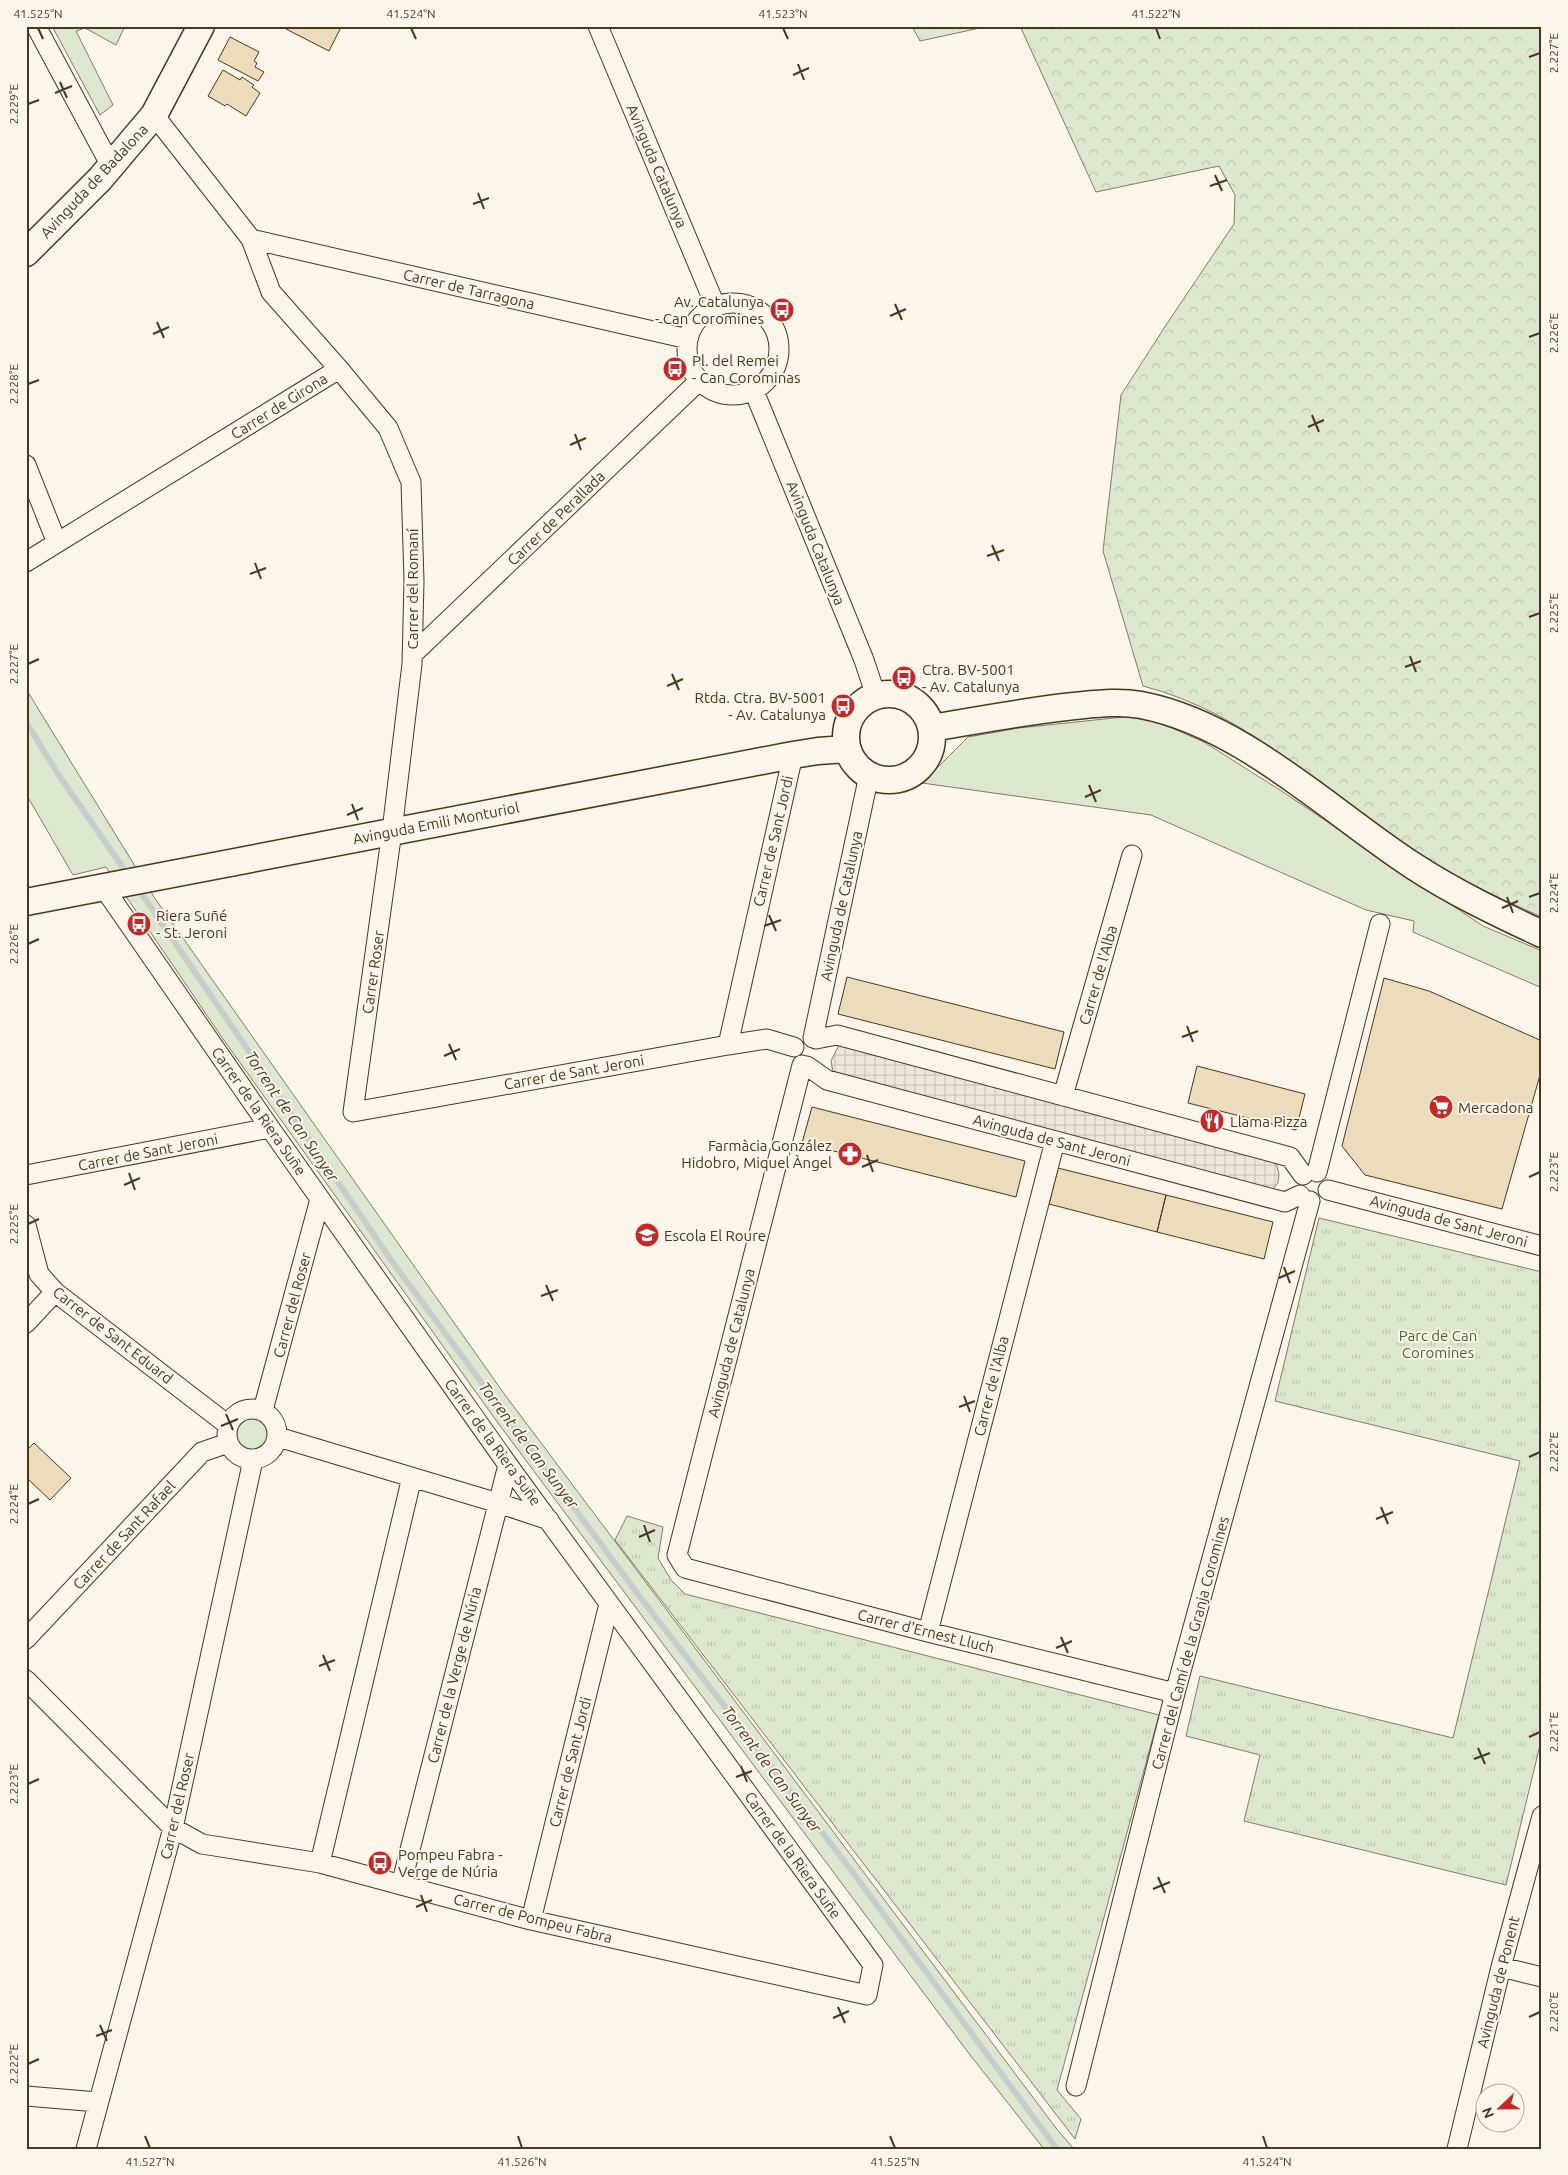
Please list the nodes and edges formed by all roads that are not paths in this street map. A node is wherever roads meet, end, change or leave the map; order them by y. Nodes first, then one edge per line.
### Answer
1 (36, 26) edge
2 (201, 26) edge
3 (598, 26) edge
4 (154, 116) junction
5 (110, 166) junction
6 (251, 239) junction
7 (26, 253) edge
8 (715, 305) junction
9 (688, 339) junction
10 (339, 369) junction
11 (699, 381) junction
12 (754, 391) junction
13 (26, 465) edge
14 (57, 543) junction
15 (26, 562) edge
16 (412, 655) junction
17 (876, 696) junction
18 (932, 728) junction
19 (847, 749) junction
20 (793, 755) junction
21 (868, 775) junction
22 (392, 832) junction
23 (1132, 855) dead end
24 (110, 887) junction
25 (26, 902) edge
26 (1380, 924) dead end
27 (1542, 934) edge
28 (815, 1038) junction
29 (728, 1045) junction
30 (794, 1047) junction
31 (804, 1065) junction
32 (1063, 1096) junction
33 (353, 1112) joint
34 (270, 1128) junction
35 (1055, 1141) junction
36 (1310, 1174) junction
37 (26, 1175) edge
38 (1328, 1190) junction
39 (1305, 1198) junction
40 (320, 1199) junction
41 (26, 1225) edge
42 (1542, 1246) edge
43 (55, 1292) junction
44 (26, 1323) edge
45 (263, 1410) junction
46 (228, 1434) junction
47 (278, 1437) junction
48 (253, 1460) junction
49 (508, 1465) junction
50 (412, 1477) junction
51 (498, 1503) junction
52 (549, 1520) junction
53 (680, 1562) joint
54 (609, 1604) junction
55 (928, 1632) junction
56 (26, 1639) edge
57 (26, 1680) edge
58 (1175, 1693) junction
59 (1542, 1816) edge
60 (173, 1828) junction
61 (320, 1863) junction
62 (401, 1885) junction
63 (531, 1920) junction
64 (1501, 1967) junction
65 (1542, 1977) edge
66 (867, 1994) joint
67 (1076, 2086) dead end
68 (26, 2096) edge
69 (98, 2102) junction
70 (86, 2149) edge
71 (1457, 2149) edge

1 - 5 street
2 - 4 street, Avinguda de Badalona
3 - 8 street, Avinguda Catalunya
4 - 5 street, Avinguda de Badalona
4 - 6 street, Carrer de Girona
5 - 7 street, Avinguda de Badalona
6 - 9 street, Carrer de Tarragona
6 - 10 street, Carrer de Girona
8 - 9 street
8 - 12 street
9 - 11 street
10 - 14 street, Carrer de Girona
10 - 16 street, Carrer del Romaní
11 - 12 street
11 - 16 street, Carrer de Perallada
12 - 17 street, Avinguda Catalunya
13 - 14 street
14 - 15 street, Carrer de Girona
16 - 22 street, Carrer del Romaní
17 - 18 street
17 - 19 street
18 - 21 street
18 - 27 street
19 - 20 street, Avinguda Emili Monturiol
19 - 21 street
20 - 22 street, Avinguda Emili Monturiol
20 - 29 street, Carrer de Sant Jordi
21 - 28 street, Avinguda de Catalunya
22 - 24 street, Avinguda Emili Monturiol
22 - 33 street, Carrer Roser
23 - 32 street, Carrer de l'Alba
24 - 25 street, Avinguda Emili Monturiol
24 - 34 street, Carrer de la Riera Suñe
26 - 36 street
28 - 30 street
28 - 31 street
28 - 32 street
29 - 30 street, Carrer de Sant Jeroni
29 - 33 street, Carrer de Sant Jeroni
30 - 31 street
31 - 35 street, Avinguda de Sant Jeroni
31 - 53 street, Avinguda de Catalunya
32 - 36 street
34 - 37 street, Carrer de Sant Jeroni
34 - 40 street, Carrer de la Riera Suñe
35 - 39 street, Avinguda de Sant Jeroni
35 - 55 street, Carrer de l'Alba
36 - 38 street
36 - 39 street
38 - 39 street
38 - 42 street, Avinguda de Sant Jeroni
39 - 58 street, Carrer del Camí de la Granja Coromines
40 - 45 street, Carrer del Roser
40 - 49 street, Carrer de la Riera Suñe
41 - 43 street, Carrer de Sant Eduard
43 - 44 street
43 - 46 street, Carrer de Sant Eduard
45 - 46 street
45 - 47 street
46 - 48 street
46 - 56 street, Carrer de Sant Rafael
47 - 48 street
47 - 50 street
48 - 60 street, Carrer del Roser
49 - 51 street, Carrer de la Verge de Núria
49 - 52 street, Carrer de la Riera Suñe
50 - 51 street
50 - 61 street
51 - 52 street
51 - 62 street, Carrer de la Verge de Núria
52 - 54 street, Carrer de la Riera Suñe
53 - 55 street, Carrer d'Ernest Lluch
54 - 63 street, Carrer de Sant Jordi
54 - 66 street, Carrer de la Riera Suñe
55 - 58 street, Carrer d'Ernest Lluch
57 - 60 street, Carrer de Pompeu Fabra
58 - 67 street, Carrer del Camí de la Granja Coromines
59 - 64 street, Avinguda de Ponent
60 - 61 street, Carrer de Pompeu Fabra
60 - 69 street, Carrer del Roser
61 - 62 street, Carrer de Pompeu Fabra
62 - 63 street, Carrer de Pompeu Fabra
63 - 66 street, Carrer de Pompeu Fabra
64 - 65 street
64 - 71 street, Avinguda de Ponent
68 - 69 street
69 - 70 street, Carrer del Roser

